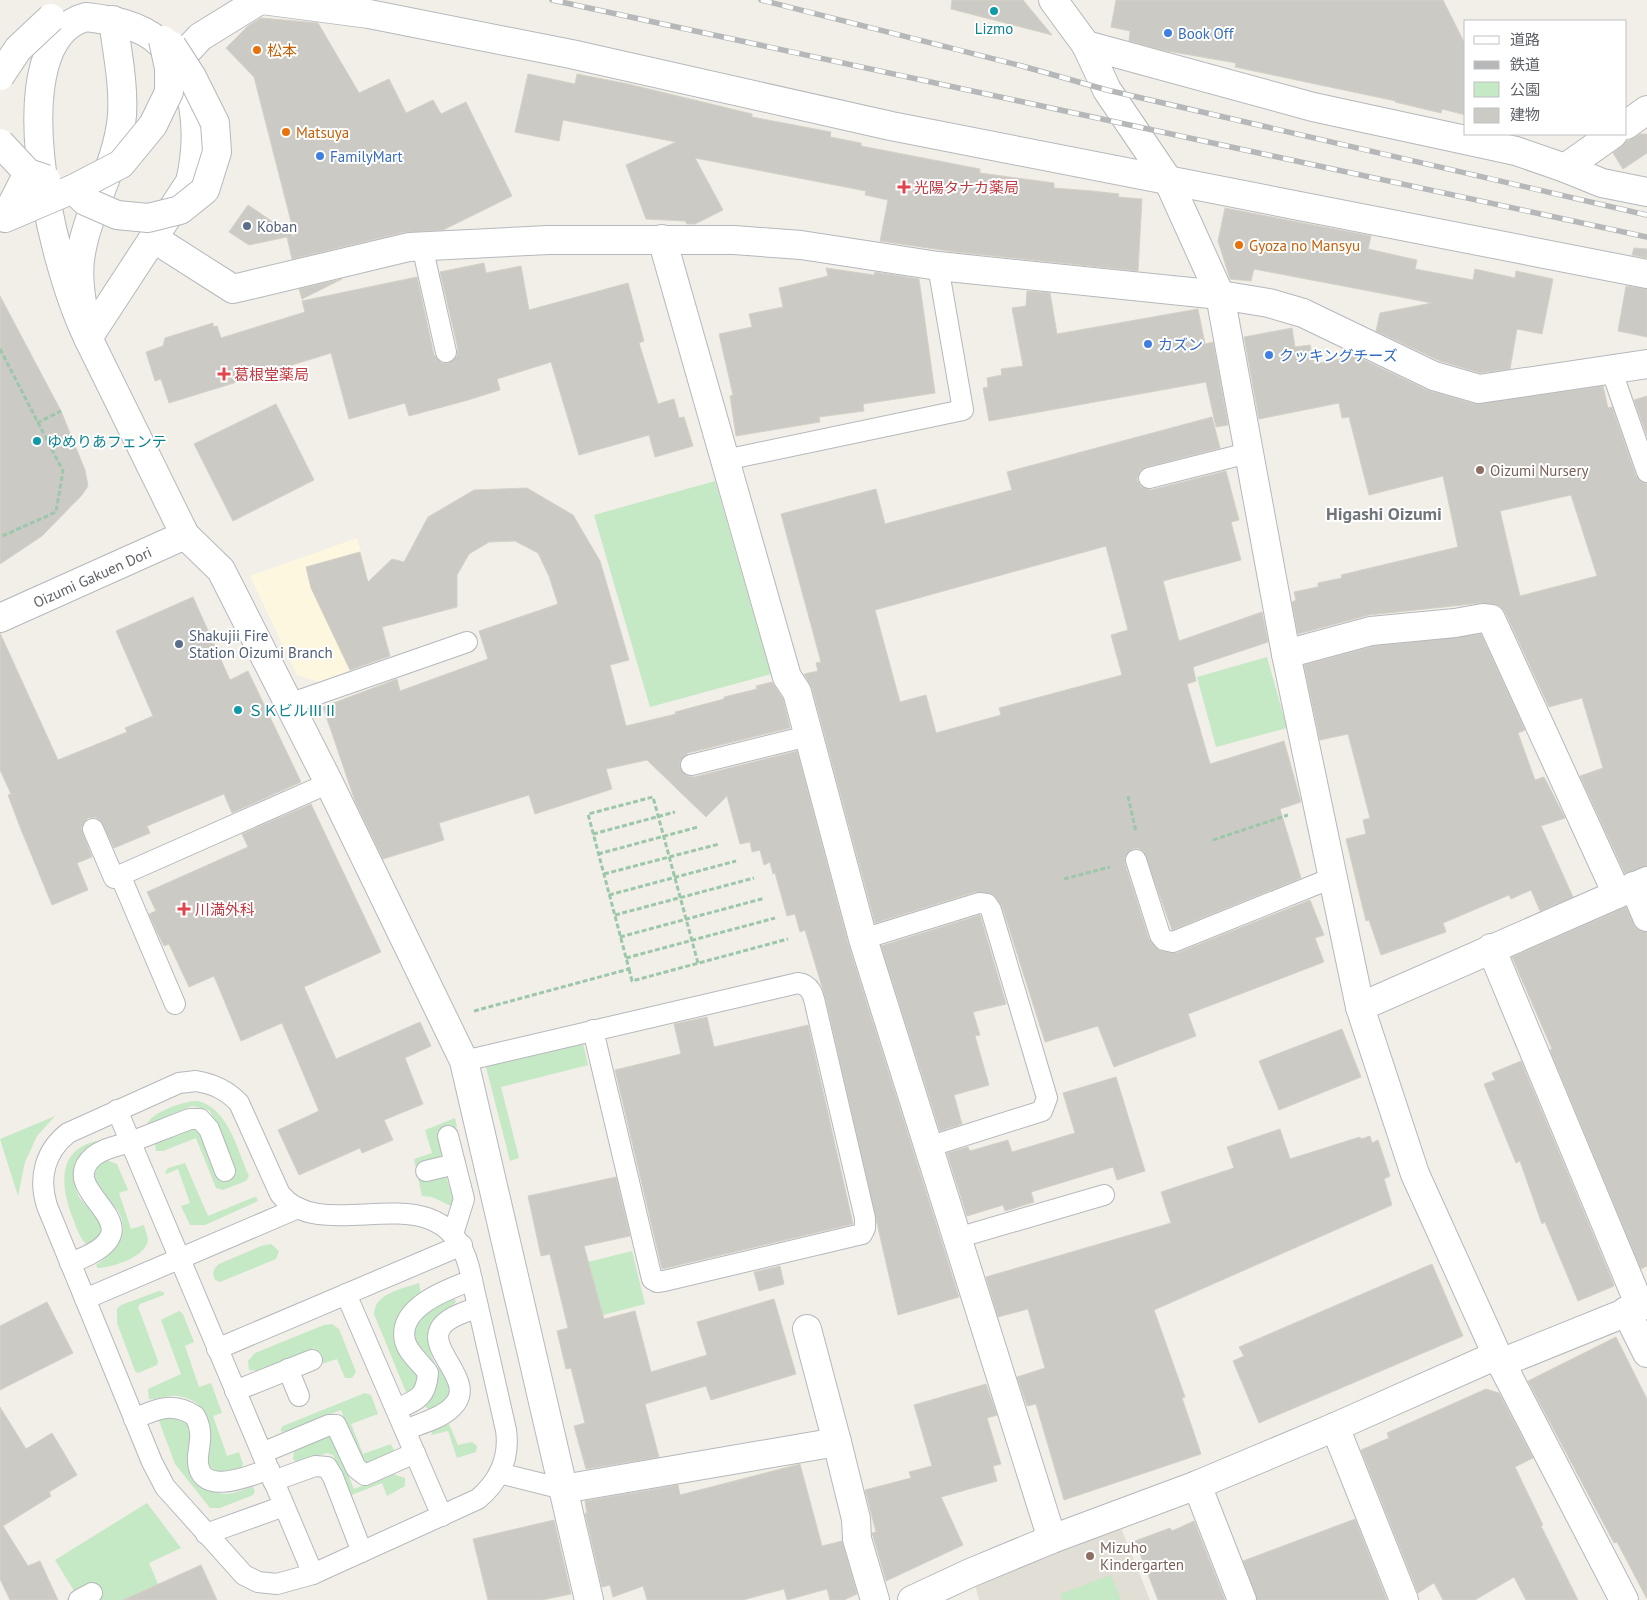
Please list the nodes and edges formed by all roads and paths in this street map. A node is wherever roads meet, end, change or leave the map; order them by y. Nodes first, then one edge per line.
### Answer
1 (261, 0) edge
2 (1053, 0) edge
3 (52, 18) dead end
4 (113, 20) junction
5 (1086, 46) junction
6 (171, 49) junction
7 (4, 91) edge
8 (1647, 110) edge
9 (1627, 124) edge
10 (1612, 135) edge
11 (1565, 168) junction
12 (28, 173) junction
13 (1168, 180) junction
14 (73, 189) junction
15 (1647, 192) edge
16 (153, 238) junction
17 (662, 239) junction
18 (422, 246) junction
19 (938, 266) junction
20 (1647, 274) edge
21 (1220, 294) junction
22 (88, 338) junction
23 (0, 349) edge
24 (446, 352) dead end
25 (1647, 364) edge
26 (1611, 369) junction
27 (61, 411) dead end
28 (37, 424) junction
29 (1248, 453) junction
30 (725, 460) junction
31 (1647, 472) edge
32 (1149, 478) dead end
33 (185, 536) junction
34 (0, 537) edge
35 (0, 618) edge
36 (467, 642) dead end
37 (1286, 654) junction
38 (289, 704) junction
39 (808, 736) junction
40 (691, 765) dead end
41 (329, 783) junction
42 (1317, 805) junction
43 (675, 812) dead end
44 (658, 816) junction
45 (698, 827) dead end
46 (93, 829) dead end
47 (593, 834) junction
48 (664, 836) junction
49 (1213, 840) dead end
50 (719, 844) dead end
51 (598, 854) junction
52 (669, 857) junction
53 (1136, 860) dead end
54 (736, 861) dead end
55 (120, 874) junction
56 (604, 874) junction
57 (675, 877) junction
58 (754, 878) dead end
59 (1332, 878) junction
60 (1632, 887) edge
61 (609, 895) junction
62 (680, 898) junction
63 (766, 898) dead end
64 (615, 916) junction
65 (1647, 917) edge
66 (775, 918) dead end
67 (686, 919) junction
68 (620, 936) junction
69 (788, 939) dead end
70 (863, 939) junction
71 (692, 940) junction
72 (1491, 948) junction
73 (626, 958) junction
74 (698, 963) junction
75 (629, 969) junction
76 (176, 1004) dead end
77 (1360, 1007) junction
78 (444, 1019) junction
79 (593, 1030) junction
80 (464, 1061) junction
81 (117, 1110) junction
82 (448, 1136) dead end
83 (131, 1142) junction
84 (928, 1147) junction
85 (455, 1164) junction
86 (225, 1171) dead end
87 (426, 1171) dead end
88 (1104, 1195) dead end
89 (298, 1208) junction
90 (957, 1238) junction
91 (457, 1240) junction
92 (180, 1259) junction
93 (70, 1263) junction
94 (421, 1263) junction
95 (472, 1280) junction
96 (346, 1294) junction
97 (433, 1296) junction
98 (86, 1300) junction
99 (1638, 1307) edge
100 (478, 1308) junction
101 (807, 1329) dead end
102 (218, 1349) junction
103 (1647, 1353) edge
104 (1499, 1359) junction
105 (312, 1360) dead end
106 (288, 1370) junction
107 (235, 1391) junction
108 (299, 1396) dead end
109 (396, 1409) junction
110 (134, 1419) junction
111 (1335, 1428) junction
112 (405, 1430) junction
113 (838, 1442) junction
114 (415, 1453) junction
115 (268, 1468) junction
116 (499, 1473) junction
117 (1197, 1485) junction
118 (563, 1489) junction
119 (284, 1506) junction
120 (442, 1516) junction
121 (206, 1534) junction
122 (1052, 1539) junction
123 (362, 1552) junction
124 (312, 1574) junction
125 (589, 1600) edge
126 (875, 1600) edge
127 (912, 1600) edge
128 (1242, 1600) edge
129 (1404, 1600) edge
130 (1624, 1600) edge

1 - 6 street
1 - 13 street
2 - 5 street
3 - 7 street, bridge
4 - 6 street
4 - 7 street
4 - 22 street
5 - 11 street
5 - 13 street
6 - 14 street, bridge
6 - 14 street, bridge
6 - 16 street
7 - 12 street, bridge
7 - 22 street
8 - 9 street
10 - 11 street
11 - 15 street
12 - 14 street, bridge
12 - 14 street, bridge
13 - 20 street
13 - 21 street
16 - 18 street
16 - 22 street
17 - 18 street
17 - 19 street
17 - 30 street
18 - 24 lane
19 - 21 street
19 - 30 lane
21 - 26 street
21 - 29 street
22 - 33 street
23 - 28 path
25 - 26 street
26 - 31 lane
27 - 28 path
28 - 34 path
29 - 32 lane
29 - 37 street
30 - 39 street
33 - 35 street, Oizumi Gakuen Dori
33 - 38 street
36 - 38 lane
37 - 42 street
37 - 60 street
38 - 41 street
39 - 40 lane
39 - 70 street
41 - 55 lane
41 - 78 street
42 - 49 path
42 - 59 street
43 - 44 path
44 - 47 path
44 - 47 path
44 - 48 path
45 - 48 path
46 - 55 lane
47 - 51 path
48 - 51 path
48 - 52 path
50 - 52 path
51 - 56 path
52 - 56 path
52 - 57 path
53 - 59 lane
54 - 57 path
55 - 76 lane
56 - 61 path
57 - 61 path
57 - 62 path
58 - 62 path
59 - 77 street
60 - 65 street
60 - 72 street
61 - 64 path
62 - 64 path
62 - 67 path
63 - 67 path
64 - 68 path
66 - 71 path
67 - 68 path
67 - 71 path
68 - 73 path
69 - 74 path
70 - 84 street
70 - 84 lane
71 - 73 path
71 - 74 path
72 - 77 street
72 - 99 street
73 - 75 path
74 - 75 path
75 - 78 path
77 - 104 street
78 - 80 street
79 - 79 lane
79 - 80 lane
80 - 118 street
81 - 83 lane
81 - 89 lane
81 - 93 lane
82 - 85 lane
83 - 86 lane
83 - 92 lane
83 - 93 lane
84 - 90 street
85 - 87 lane
85 - 91 lane
88 - 90 lane
89 - 91 lane
89 - 92 lane
90 - 122 street
91 - 94 lane
91 - 95 lane
92 - 98 lane
92 - 102 lane
93 - 98 lane
94 - 96 lane
94 - 97 lane
95 - 97 lane
95 - 100 lane
96 - 102 lane
96 - 109 lane
97 - 109 lane
98 - 110 lane
99 - 103 street
99 - 104 street
100 - 112 lane
100 - 116 lane
101 - 113 street
102 - 107 lane
104 - 111 street
104 - 130 street
105 - 106 lane
106 - 107 lane
106 - 108 lane
107 - 115 lane
109 - 112 lane
110 - 115 lane
110 - 121 lane
111 - 117 street
111 - 129 street
112 - 114 lane
113 - 118 street
113 - 126 street
114 - 115 lane
114 - 120 lane
115 - 119 lane
115 - 123 lane
116 - 118 lane
116 - 120 lane
117 - 122 street
117 - 128 street
118 - 125 street
119 - 121 lane
119 - 124 lane
120 - 123 lane
121 - 124 lane
122 - 127 street
123 - 124 lane

